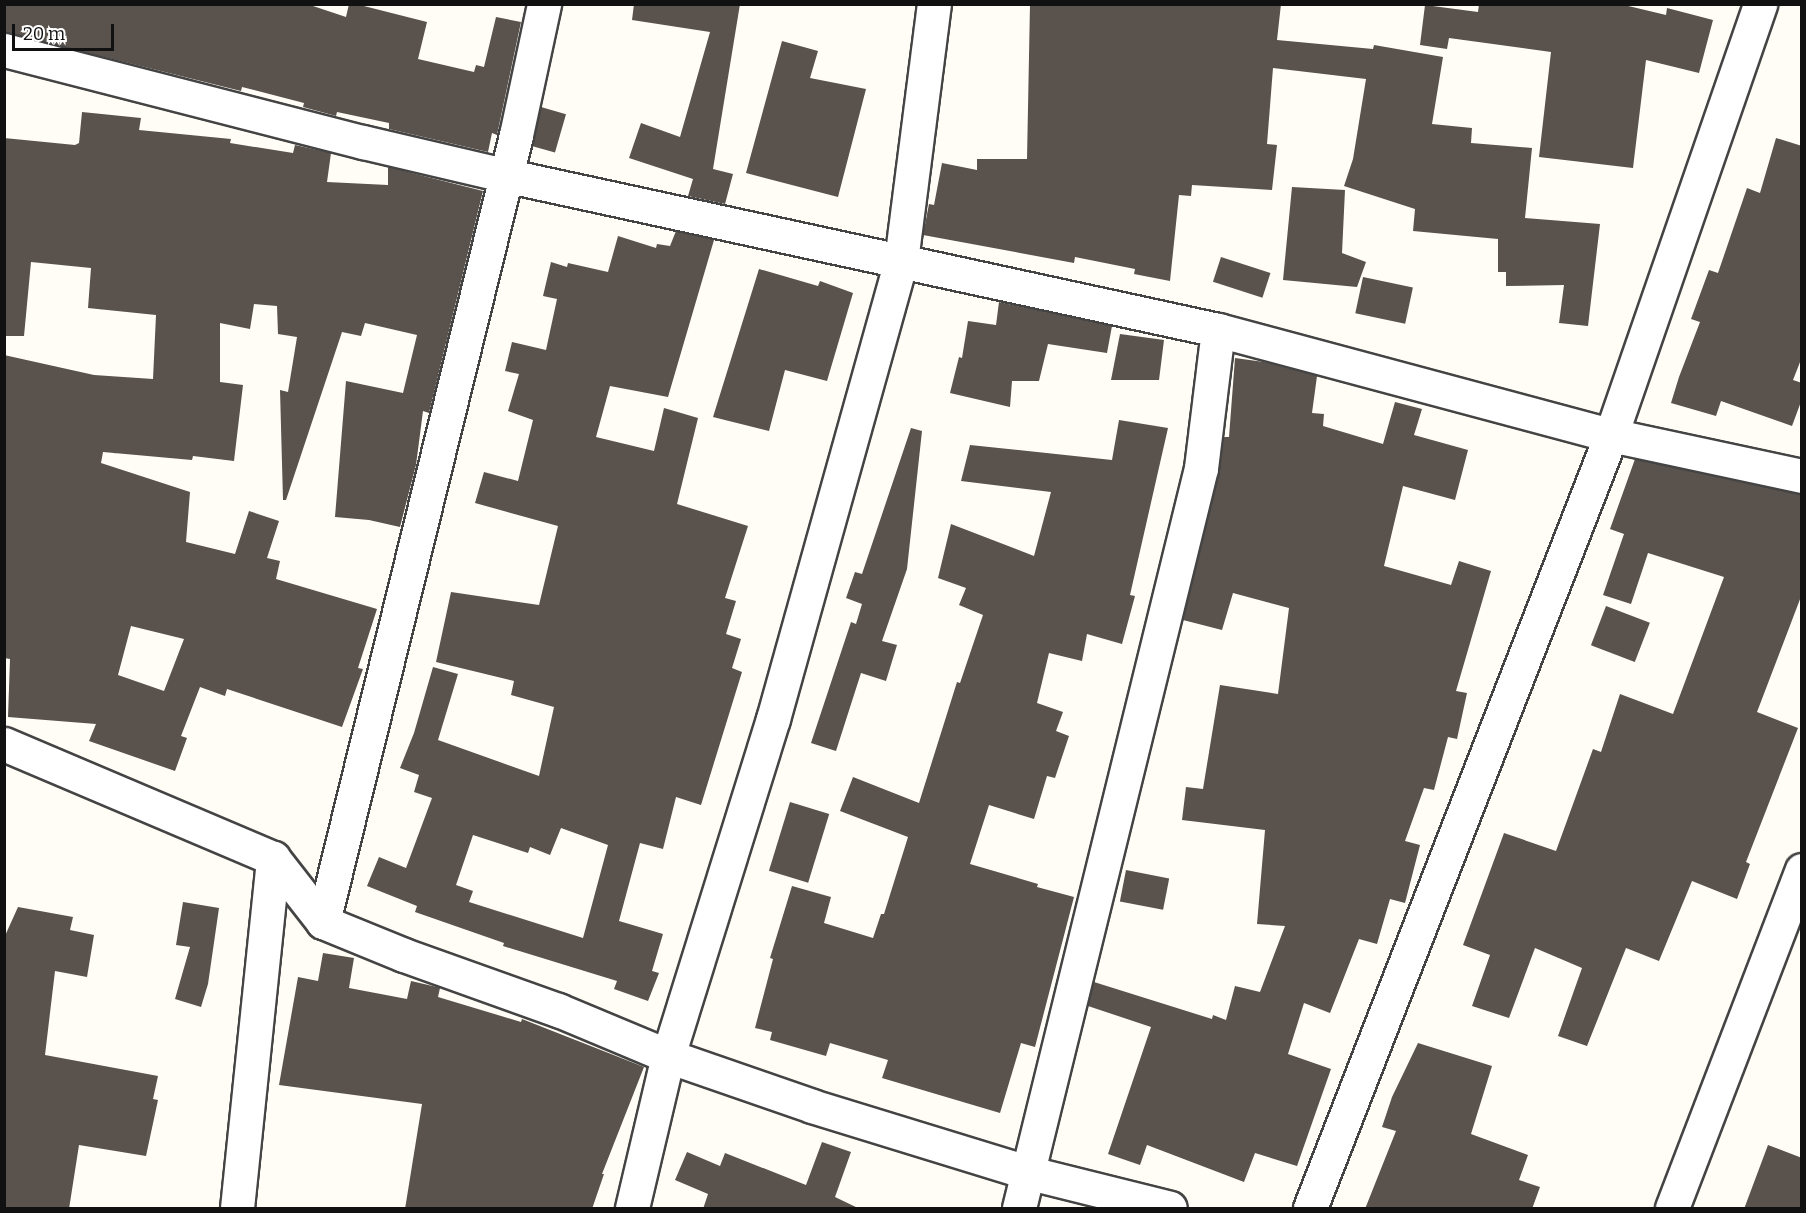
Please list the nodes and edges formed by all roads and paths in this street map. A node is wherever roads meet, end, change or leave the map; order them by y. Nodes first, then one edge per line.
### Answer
1 (544, 4) edge
2 (934, 4) edge
3 (1760, 4) edge
4 (4, 50) edge
5 (504, 175) junction
6 (901, 261) junction
7 (1218, 330) junction
8 (1611, 435) junction
9 (1802, 476) edge
10 (4, 744) edge
11 (273, 858) junction
12 (1802, 870) edge
13 (324, 922) junction
14 (668, 1056) junction
15 (1030, 1173) junction
16 (237, 1209) edge
17 (632, 1209) edge
18 (1019, 1209) edge
19 (1170, 1209) edge
20 (1310, 1209) edge
21 (1672, 1209) edge

1 - 5 street
2 - 6 street
3 - 8 street
4 - 5 street
5 - 6 street
5 - 13 street
6 - 7 street
6 - 14 street
7 - 8 street
7 - 15 street
8 - 9 street
8 - 20 street
10 - 11 street
11 - 13 street
11 - 16 street
12 - 21 street
13 - 14 street
14 - 15 street
14 - 17 street
15 - 18 street
15 - 19 street

